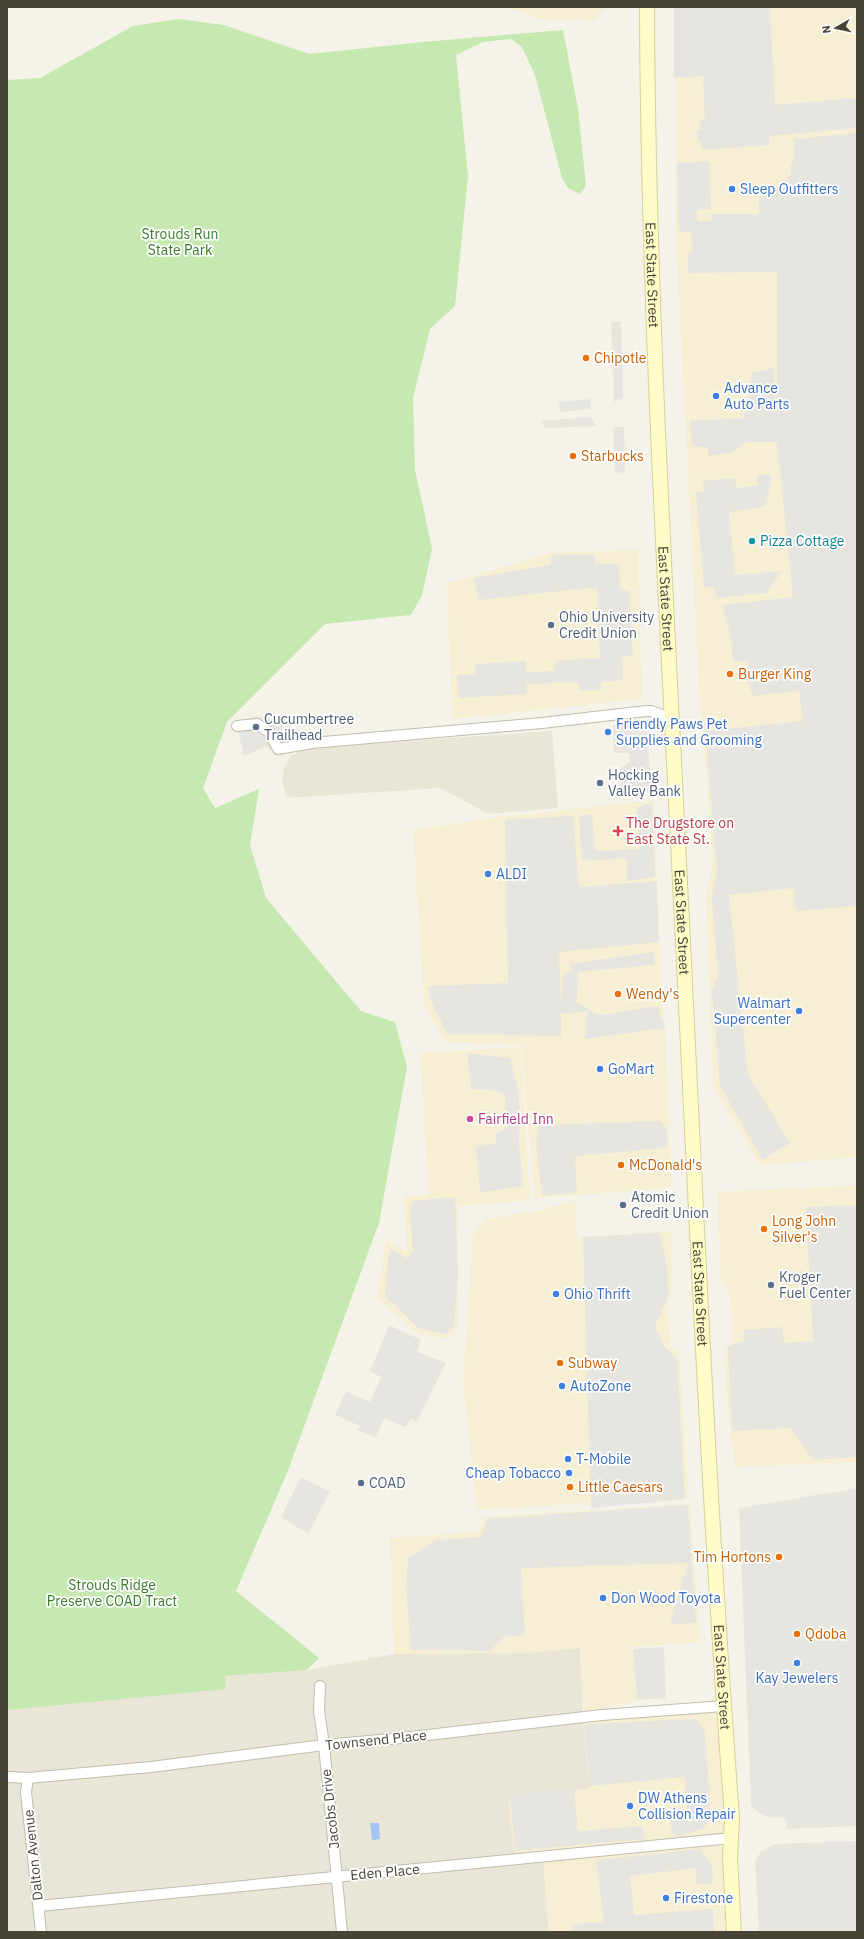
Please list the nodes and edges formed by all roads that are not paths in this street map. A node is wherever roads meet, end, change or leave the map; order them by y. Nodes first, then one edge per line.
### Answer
1 (647, 7) edge
2 (672, 719) junction
3 (237, 726) dead end
4 (320, 1686) dead end
5 (724, 1706) junction
6 (324, 1745) junction
7 (7, 1777) edge
8 (28, 1778) junction
9 (731, 1838) junction
10 (337, 1876) junction
11 (38, 1906) junction
12 (41, 1932) edge
13 (342, 1932) edge
14 (734, 1932) edge

1 - 2 main road, East State Street
2 - 3 street
2 - 5 main road, East State Street
4 - 6 street, Jacobs Drive
5 - 6 street, Townsend Place
5 - 9 main road, East State Street
6 - 8 street, Townsend Place
6 - 10 street, Jacobs Drive
7 - 8 street, Townsend Place
8 - 11 street, Dalton Avenue
9 - 10 street, Eden Place
9 - 14 main road, East State Street
10 - 11 street, Eden Place
10 - 13 street, Jacobs Drive
11 - 12 street, Dalton Avenue

